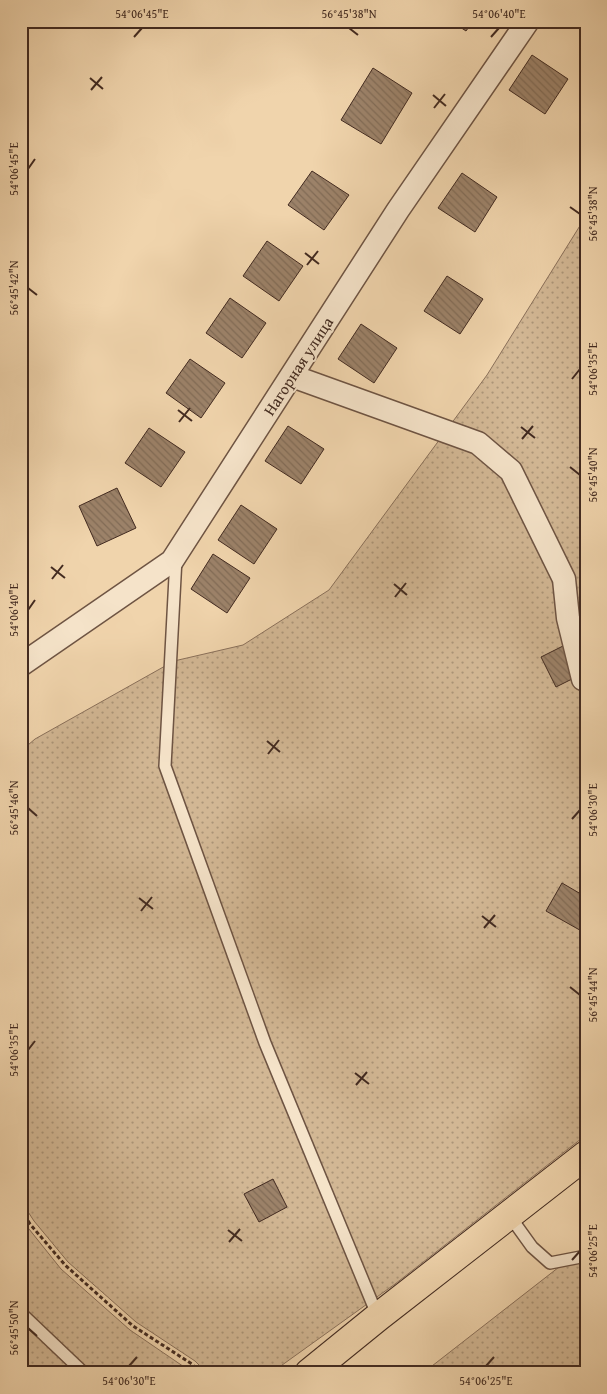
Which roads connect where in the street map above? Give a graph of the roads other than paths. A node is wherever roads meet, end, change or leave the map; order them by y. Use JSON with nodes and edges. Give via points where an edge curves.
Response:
{"nodes":[{"id":1,"x":528,"y":21,"type":"edge"},
{"id":2,"x":292,"y":376,"type":"junction"},
{"id":3,"x":176,"y":554,"type":"junction"},
{"id":4,"x":21,"y":665,"type":"edge"},
{"id":5,"x":583,"y":679,"type":"dead end"},
{"id":6,"x":586,"y":1155,"type":"edge"},
{"id":7,"x":509,"y":1214,"type":"junction"},
{"id":8,"x":586,"y":1256,"type":"edge"},
{"id":9,"x":21,"y":1313,"type":"edge"},
{"id":10,"x":378,"y":1317,"type":"junction"},
{"id":11,"x":84,"y":1373,"type":"edge"},
{"id":12,"x":309,"y":1373,"type":"edge"}],
"edges":[{"from":1,"to":2,"type":"street","name":"Нагорная улица","via":[[398,210]]},
{"from":2,"to":3,"type":"street","name":"Нагорная улица"},
{"from":2,"to":5,"type":"street","via":[[478,443],[511,471],[564,579],[568,618]]},
{"from":3,"to":4,"type":"street","name":"Нагорная улица","via":[[172,561]]},
{"from":3,"to":10,"type":"lane","via":[[166,766],[265,1043]]},
{"from":6,"to":7,"type":"main road"},
{"from":7,"to":8,"type":"lane","via":[[532,1247],[550,1263]]},
{"from":7,"to":10,"type":"main road"},
{"from":9,"to":11,"type":"lane"},
{"from":10,"to":12,"type":"main road"}]}
